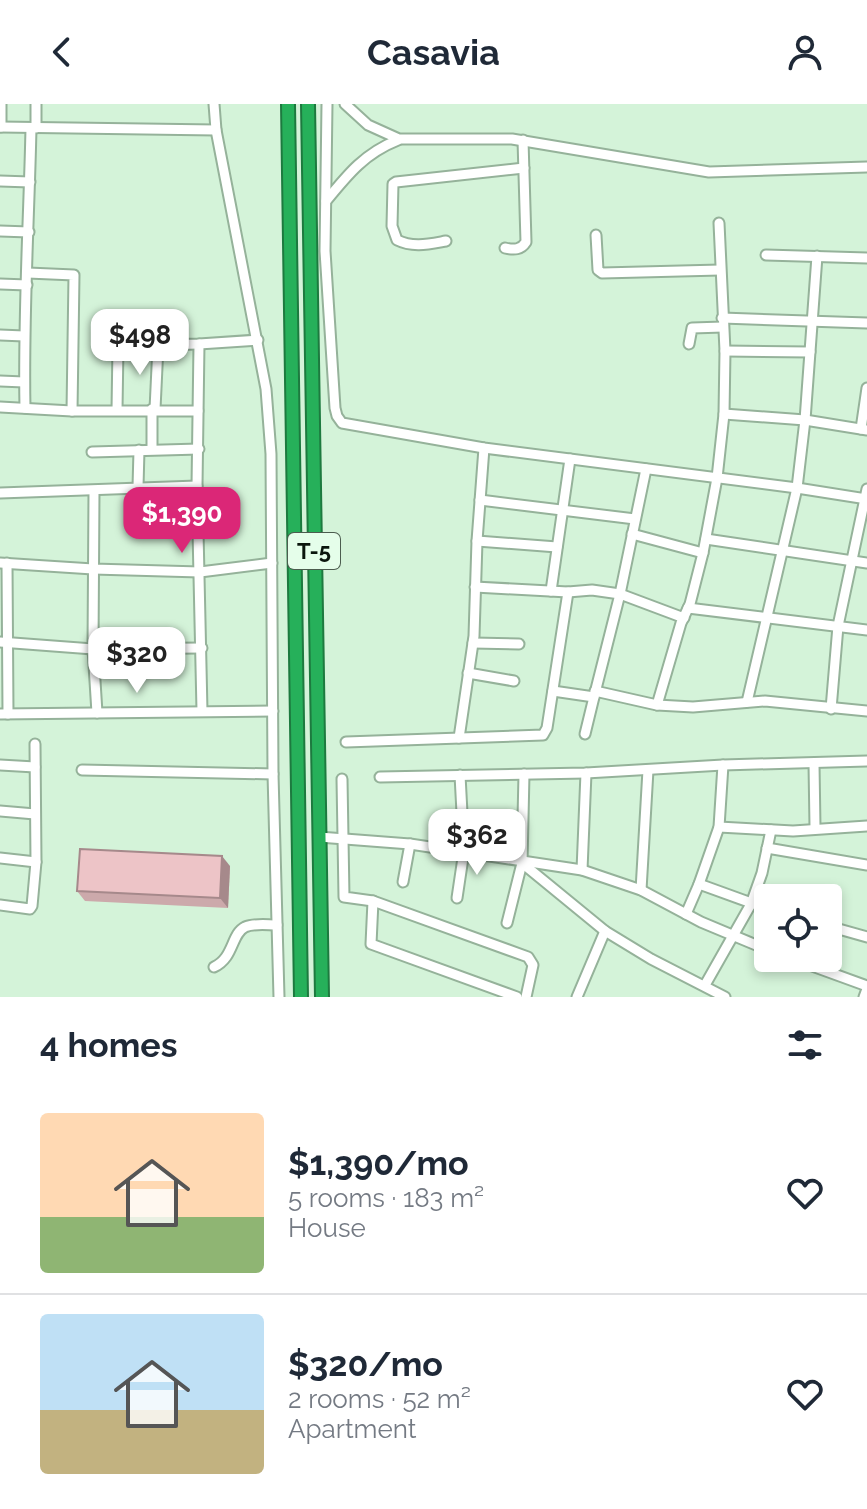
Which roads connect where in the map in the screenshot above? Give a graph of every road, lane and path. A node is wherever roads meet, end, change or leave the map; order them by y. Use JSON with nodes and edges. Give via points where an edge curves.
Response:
{"nodes":[{"id":1,"x":1,"y":104,"type":"edge"},
{"id":2,"x":36,"y":104,"type":"edge"},
{"id":3,"x":214,"y":104,"type":"edge"},
{"id":4,"x":288,"y":104,"type":"edge"},
{"id":5,"x":308,"y":104,"type":"edge"},
{"id":6,"x":327,"y":104,"type":"edge"},
{"id":7,"x":345,"y":104,"type":"edge"},
{"id":8,"x":0,"y":127,"type":"edge"},
{"id":9,"x":34,"y":128,"type":"junction"},
{"id":10,"x":216,"y":130,"type":"junction"},
{"id":11,"x":399,"y":139,"type":"junction"},
{"id":12,"x":523,"y":140,"type":"junction"},
{"id":13,"x":867,"y":167,"type":"edge"},
{"id":14,"x":524,"y":168,"type":"junction"},
{"id":15,"x":0,"y":181,"type":"edge"},
{"id":16,"x":30,"y":182,"type":"junction"},
{"id":17,"x":326,"y":201,"type":"junction"},
{"id":18,"x":719,"y":223,"type":"dead end"},
{"id":19,"x":0,"y":231,"type":"edge"},
{"id":20,"x":29,"y":232,"type":"junction"},
{"id":21,"x":596,"y":235,"type":"dead end"},
{"id":22,"x":446,"y":241,"type":"dead end"},
{"id":23,"x":505,"y":248,"type":"dead end"},
{"id":24,"x":766,"y":255,"type":"dead end"},
{"id":25,"x":817,"y":256,"type":"junction"},
{"id":26,"x":867,"y":258,"type":"edge"},
{"id":27,"x":720,"y":270,"type":"junction"},
{"id":28,"x":28,"y":273,"type":"junction"},
{"id":29,"x":311,"y":279,"type":"junction"},
{"id":30,"x":328,"y":281,"type":"junction"},
{"id":31,"x":0,"y":284,"type":"edge"},
{"id":32,"x":27,"y":285,"type":"junction"},
{"id":33,"x":813,"y":321,"type":"junction"},
{"id":34,"x":723,"y":322,"type":"junction"},
{"id":35,"x":867,"y":323,"type":"edge"},
{"id":36,"x":0,"y":335,"type":"edge"},
{"id":37,"x":24,"y":336,"type":"junction"},
{"id":38,"x":258,"y":340,"type":"junction"},
{"id":39,"x":199,"y":344,"type":"junction"},
{"id":40,"x":689,"y":344,"type":"dead end"},
{"id":41,"x":158,"y":346,"type":"junction"},
{"id":42,"x":725,"y":351,"type":"junction"},
{"id":43,"x":810,"y":352,"type":"junction"},
{"id":44,"x":0,"y":381,"type":"edge"},
{"id":45,"x":24,"y":382,"type":"junction"},
{"id":46,"x":867,"y":388,"type":"edge"},
{"id":47,"x":0,"y":407,"type":"edge"},
{"id":48,"x":25,"y":408,"type":"junction"},
{"id":49,"x":154,"y":409,"type":"junction"},
{"id":50,"x":117,"y":410,"type":"junction"},
{"id":51,"x":72,"y":411,"type":"junction"},
{"id":52,"x":198,"y":411,"type":"junction"},
{"id":53,"x":724,"y":414,"type":"junction"},
{"id":54,"x":805,"y":420,"type":"junction"},
{"id":55,"x":864,"y":429,"type":"edge"},
{"id":56,"x":152,"y":448,"type":"junction"},
{"id":57,"x":484,"y":448,"type":"junction"},
{"id":58,"x":199,"y":449,"type":"junction"},
{"id":59,"x":139,"y":450,"type":"junction"},
{"id":60,"x":92,"y":452,"type":"dead end"},
{"id":61,"x":570,"y":459,"type":"junction"},
{"id":62,"x":646,"y":469,"type":"junction"},
{"id":63,"x":717,"y":478,"type":"junction"},
{"id":64,"x":197,"y":486,"type":"junction"},
{"id":65,"x":797,"y":488,"type":"junction"},
{"id":66,"x":139,"y":489,"type":"junction"},
{"id":67,"x":94,"y":492,"type":"junction"},
{"id":68,"x":0,"y":493,"type":"edge"},
{"id":69,"x":867,"y":496,"type":"edge"},
{"id":70,"x":480,"y":500,"type":"junction"},
{"id":71,"x":563,"y":509,"type":"junction"},
{"id":72,"x":635,"y":519,"type":"junction"},
{"id":73,"x":198,"y":529,"type":"junction"},
{"id":74,"x":632,"y":534,"type":"junction"},
{"id":75,"x":706,"y":539,"type":"junction"},
{"id":76,"x":477,"y":541,"type":"junction"},
{"id":77,"x":557,"y":547,"type":"junction"},
{"id":78,"x":782,"y":550,"type":"junction"},
{"id":79,"x":703,"y":553,"type":"junction"},
{"id":80,"x":850,"y":561,"type":"junction"},
{"id":81,"x":3,"y":563,"type":"edge"},
{"id":82,"x":272,"y":563,"type":"junction"},
{"id":83,"x":867,"y":563,"type":"edge"},
{"id":84,"x":93,"y":569,"type":"junction"},
{"id":85,"x":200,"y":572,"type":"junction"},
{"id":86,"x":475,"y":587,"type":"junction"},
{"id":87,"x":551,"y":591,"type":"junction"},
{"id":88,"x":568,"y":592,"type":"junction"},
{"id":89,"x":620,"y":594,"type":"junction"},
{"id":90,"x":686,"y":613,"type":"junction"},
{"id":91,"x":765,"y":617,"type":"junction"},
{"id":92,"x":838,"y":626,"type":"junction"},
{"id":93,"x":867,"y":630,"type":"edge"},
{"id":94,"x":4,"y":642,"type":"edge"},
{"id":95,"x":473,"y":643,"type":"junction"},
{"id":96,"x":519,"y":644,"type":"dead end"},
{"id":97,"x":202,"y":648,"type":"junction"},
{"id":98,"x":93,"y":649,"type":"junction"},
{"id":99,"x":468,"y":673,"type":"junction"},
{"id":100,"x":514,"y":681,"type":"dead end"},
{"id":101,"x":553,"y":691,"type":"junction"},
{"id":102,"x":594,"y":694,"type":"junction"},
{"id":103,"x":747,"y":702,"type":"junction"},
{"id":104,"x":657,"y":705,"type":"junction"},
{"id":105,"x":831,"y":709,"type":"junction"},
{"id":106,"x":202,"y":711,"type":"junction"},
{"id":107,"x":273,"y":711,"type":"junction"},
{"id":108,"x":867,"y":711,"type":"edge"},
{"id":109,"x":97,"y":713,"type":"junction"},
{"id":110,"x":4,"y":714,"type":"edge"},
{"id":111,"x":585,"y":734,"type":"dead end"},
{"id":112,"x":459,"y":738,"type":"junction"},
{"id":113,"x":346,"y":742,"type":"dead end"},
{"id":114,"x":35,"y":744,"type":"dead end"},
{"id":115,"x":867,"y":761,"type":"edge"},
{"id":116,"x":814,"y":764,"type":"junction"},
{"id":117,"x":0,"y":765,"type":"edge"},
{"id":118,"x":723,"y":765,"type":"junction"},
{"id":119,"x":35,"y":767,"type":"junction"},
{"id":120,"x":82,"y":770,"type":"dead end"},
{"id":121,"x":648,"y":770,"type":"junction"},
{"id":122,"x":586,"y":773,"type":"junction"},
{"id":123,"x":273,"y":774,"type":"junction"},
{"id":124,"x":524,"y":774,"type":"junction"},
{"id":125,"x":460,"y":775,"type":"junction"},
{"id":126,"x":380,"y":777,"type":"dead end"},
{"id":127,"x":342,"y":779,"type":"dead end"},
{"id":128,"x":0,"y":811,"type":"edge"},
{"id":129,"x":35,"y":814,"type":"junction"},
{"id":130,"x":867,"y":826,"type":"edge"},
{"id":131,"x":719,"y":827,"type":"junction"},
{"id":132,"x":815,"y":827,"type":"junction"},
{"id":133,"x":771,"y":830,"type":"junction"},
{"id":134,"x":319,"y":837,"type":"junction"},
{"id":135,"x":341,"y":837,"type":"junction"},
{"id":136,"x":410,"y":844,"type":"junction"},
{"id":137,"x":767,"y":848,"type":"junction"},
{"id":138,"x":464,"y":851,"type":"junction"},
{"id":139,"x":0,"y":858,"type":"edge"},
{"id":140,"x":36,"y":862,"type":"junction"},
{"id":141,"x":522,"y":863,"type":"junction"},
{"id":142,"x":867,"y":865,"type":"edge"},
{"id":143,"x":582,"y":870,"type":"junction"},
{"id":144,"x":403,"y":882,"type":"dead end"},
{"id":145,"x":699,"y":884,"type":"junction"},
{"id":146,"x":641,"y":890,"type":"junction"},
{"id":147,"x":457,"y":898,"type":"dead end"},
{"id":148,"x":373,"y":901,"type":"junction"},
{"id":149,"x":751,"y":904,"type":"junction"},
{"id":150,"x":0,"y":905,"type":"edge"},
{"id":151,"x":754,"y":905,"type":"edge"},
{"id":152,"x":686,"y":914,"type":"junction"},
{"id":153,"x":507,"y":923,"type":"dead end"},
{"id":154,"x":277,"y":925,"type":"junction"},
{"id":155,"x":842,"y":930,"type":"edge"},
{"id":156,"x":605,"y":931,"type":"junction"},
{"id":157,"x":734,"y":936,"type":"junction"},
{"id":158,"x":867,"y":937,"type":"edge"},
{"id":159,"x":754,"y":944,"type":"edge"},
{"id":160,"x":214,"y":967,"type":"dead end"},
{"id":161,"x":826,"y":972,"type":"edge"},
{"id":162,"x":705,"y":985,"type":"junction"},
{"id":163,"x":867,"y":988,"type":"edge"},
{"id":164,"x":492,"y":992,"type":"edge"},
{"id":165,"x":279,"y":997,"type":"edge"},
{"id":166,"x":301,"y":997,"type":"edge"},
{"id":167,"x":322,"y":997,"type":"edge"},
{"id":168,"x":517,"y":997,"type":"edge"},
{"id":169,"x":526,"y":997,"type":"edge"},
{"id":170,"x":577,"y":997,"type":"edge"},
{"id":171,"x":725,"y":997,"type":"edge"},
{"id":172,"x":864,"y":997,"type":"edge"}],
"edges":[{"from":1,"to":8,"type":"street"},
{"from":2,"to":9,"type":"street"},
{"from":3,"to":10,"type":"street"},
{"from":4,"to":166,"type":"highway","number":"T-5"},
{"from":5,"to":29,"type":"highway","number":"T-5"},
{"from":6,"to":17,"type":"street"},
{"from":7,"to":11,"type":"street","via":[[368,125]]},
{"from":8,"to":9,"type":"street"},
{"from":9,"to":10,"type":"street"},
{"from":9,"to":16,"type":"street"},
{"from":10,"to":38,"type":"street"},
{"from":11,"to":12,"type":"street"},
{"from":11,"to":17,"type":"street","via":[[359,162]]},
{"from":12,"to":13,"type":"street","via":[[709,172]]},
{"from":12,"to":14,"type":"street"},
{"from":14,"to":22,"type":"street","via":[[393,184],[397,240],[424,245]]},
{"from":14,"to":23,"type":"street","via":[[526,242],[513,250]]},
{"from":15,"to":16,"type":"street"},
{"from":16,"to":20,"type":"street"},
{"from":17,"to":30,"type":"street"},
{"from":18,"to":27,"type":"street"},
{"from":19,"to":20,"type":"street"},
{"from":20,"to":28,"type":"street"},
{"from":21,"to":27,"type":"street","via":[[602,273]]},
{"from":24,"to":25,"type":"street"},
{"from":25,"to":26,"type":"street"},
{"from":25,"to":33,"type":"street"},
{"from":27,"to":34,"type":"street"},
{"from":28,"to":32,"type":"street"},
{"from":28,"to":51,"type":"street","via":[[74,275]]},
{"from":29,"to":30,"type":"street"},
{"from":29,"to":134,"type":"highway","number":"T-5"},
{"from":30,"to":57,"type":"street","via":[[335,408],[342,423]]},
{"from":31,"to":32,"type":"street"},
{"from":32,"to":37,"type":"street"},
{"from":33,"to":34,"type":"street"},
{"from":33,"to":35,"type":"street"},
{"from":33,"to":43,"type":"street"},
{"from":34,"to":40,"type":"street","via":[[692,328]]},
{"from":34,"to":42,"type":"street"},
{"from":36,"to":37,"type":"street"},
{"from":37,"to":45,"type":"street"},
{"from":38,"to":39,"type":"street"},
{"from":38,"to":82,"type":"street","via":[[271,454]]},
{"from":39,"to":41,"type":"street"},
{"from":39,"to":52,"type":"street"},
{"from":41,"to":49,"type":"street"},
{"from":41,"to":50,"type":"street","via":[[118,346]]},
{"from":42,"to":43,"type":"street"},
{"from":42,"to":53,"type":"street"},
{"from":43,"to":54,"type":"street"},
{"from":44,"to":45,"type":"street"},
{"from":45,"to":48,"type":"street"},
{"from":46,"to":55,"type":"street"},
{"from":47,"to":48,"type":"street"},
{"from":48,"to":51,"type":"street"},
{"from":49,"to":50,"type":"street"},
{"from":49,"to":52,"type":"street"},
{"from":49,"to":56,"type":"street"},
{"from":50,"to":51,"type":"street"},
{"from":52,"to":58,"type":"street"},
{"from":53,"to":54,"type":"street"},
{"from":53,"to":63,"type":"street"},
{"from":54,"to":55,"type":"street"},
{"from":54,"to":65,"type":"street"},
{"from":56,"to":58,"type":"street"},
{"from":56,"to":59,"type":"street"},
{"from":57,"to":61,"type":"street"},
{"from":57,"to":70,"type":"street"},
{"from":58,"to":64,"type":"street"},
{"from":59,"to":60,"type":"street"},
{"from":59,"to":66,"type":"street"},
{"from":61,"to":62,"type":"street"},
{"from":61,"to":71,"type":"street"},
{"from":62,"to":63,"type":"street"},
{"from":62,"to":72,"type":"street"},
{"from":63,"to":65,"type":"street"},
{"from":63,"to":75,"type":"street"},
{"from":64,"to":66,"type":"street"},
{"from":64,"to":73,"type":"street"},
{"from":65,"to":69,"type":"street"},
{"from":65,"to":78,"type":"street"},
{"from":66,"to":67,"type":"street"},
{"from":66,"to":73,"type":"street","via":[[140,528]]},
{"from":67,"to":68,"type":"street"},
{"from":67,"to":84,"type":"street"},
{"from":69,"to":80,"type":"street"},
{"from":70,"to":71,"type":"street"},
{"from":70,"to":76,"type":"street"},
{"from":71,"to":72,"type":"street"},
{"from":71,"to":77,"type":"street"},
{"from":72,"to":74,"type":"street"},
{"from":73,"to":85,"type":"street"},
{"from":74,"to":79,"type":"street"},
{"from":74,"to":89,"type":"street"},
{"from":75,"to":78,"type":"street"},
{"from":75,"to":79,"type":"street"},
{"from":76,"to":77,"type":"street"},
{"from":76,"to":86,"type":"street"},
{"from":77,"to":87,"type":"street"},
{"from":78,"to":80,"type":"street"},
{"from":78,"to":91,"type":"street"},
{"from":79,"to":90,"type":"street"},
{"from":80,"to":83,"type":"street"},
{"from":80,"to":92,"type":"street"},
{"from":81,"to":84,"type":"street"},
{"from":81,"to":94,"type":"street"},
{"from":82,"to":85,"type":"street"},
{"from":82,"to":107,"type":"street"},
{"from":84,"to":85,"type":"street"},
{"from":84,"to":98,"type":"street"},
{"from":85,"to":97,"type":"street"},
{"from":86,"to":87,"type":"street"},
{"from":86,"to":95,"type":"street"},
{"from":87,"to":88,"type":"street"},
{"from":88,"to":89,"type":"street"},
{"from":88,"to":101,"type":"street"},
{"from":89,"to":90,"type":"street"},
{"from":89,"to":102,"type":"street"},
{"from":90,"to":91,"type":"street"},
{"from":90,"to":104,"type":"street"},
{"from":91,"to":92,"type":"street"},
{"from":91,"to":103,"type":"street"},
{"from":92,"to":93,"type":"street"},
{"from":92,"to":105,"type":"street"},
{"from":94,"to":98,"type":"street"},
{"from":94,"to":110,"type":"street"},
{"from":95,"to":96,"type":"street"},
{"from":95,"to":99,"type":"street"},
{"from":97,"to":98,"type":"street"},
{"from":97,"to":106,"type":"street"},
{"from":98,"to":109,"type":"street"},
{"from":99,"to":100,"type":"street"},
{"from":99,"to":112,"type":"street"},
{"from":101,"to":102,"type":"street"},
{"from":101,"to":112,"type":"street","via":[[543,735]]},
{"from":102,"to":104,"type":"street"},
{"from":102,"to":111,"type":"street"},
{"from":103,"to":104,"type":"street"},
{"from":103,"to":105,"type":"street"},
{"from":105,"to":108,"type":"street"},
{"from":106,"to":107,"type":"street"},
{"from":106,"to":109,"type":"street"},
{"from":107,"to":123,"type":"street"},
{"from":109,"to":110,"type":"street"},
{"from":112,"to":113,"type":"street"},
{"from":114,"to":119,"type":"street"},
{"from":115,"to":116,"type":"street"},
{"from":116,"to":118,"type":"street"},
{"from":116,"to":132,"type":"street"},
{"from":117,"to":119,"type":"street"},
{"from":118,"to":121,"type":"street"},
{"from":118,"to":131,"type":"street"},
{"from":119,"to":129,"type":"street"},
{"from":120,"to":123,"type":"street"},
{"from":121,"to":122,"type":"street"},
{"from":121,"to":146,"type":"street"},
{"from":122,"to":124,"type":"street"},
{"from":122,"to":143,"type":"street"},
{"from":123,"to":154,"type":"street"},
{"from":124,"to":125,"type":"street"},
{"from":124,"to":141,"type":"street"},
{"from":125,"to":126,"type":"street"},
{"from":125,"to":138,"type":"street"},
{"from":127,"to":135,"type":"street"},
{"from":128,"to":129,"type":"street"},
{"from":129,"to":140,"type":"street"},
{"from":130,"to":132,"type":"street"},
{"from":131,"to":133,"type":"street"},
{"from":131,"to":145,"type":"street"},
{"from":132,"to":133,"type":"street"},
{"from":133,"to":137,"type":"street"},
{"from":134,"to":135,"type":"street"},
{"from":134,"to":167,"type":"highway","number":"T-5"},
{"from":135,"to":136,"type":"street"},
{"from":135,"to":148,"type":"street","via":[[344,897]]},
{"from":136,"to":138,"type":"street"},
{"from":136,"to":144,"type":"street"},
{"from":137,"to":142,"type":"street"},
{"from":137,"to":149,"type":"street"},
{"from":138,"to":141,"type":"street"},
{"from":138,"to":147,"type":"street"},
{"from":139,"to":140,"type":"street"},
{"from":140,"to":150,"type":"street","via":[[31,908]]},
{"from":141,"to":143,"type":"street"},
{"from":141,"to":153,"type":"street"},
{"from":141,"to":156,"type":"street"},
{"from":143,"to":146,"type":"street"},
{"from":145,"to":149,"type":"street"},
{"from":145,"to":152,"type":"street"},
{"from":146,"to":152,"type":"street"},
{"from":148,"to":164,"type":"street","via":[[371,944]]},
{"from":148,"to":169,"type":"street","via":[[528,957],[533,965]]},
{"from":149,"to":151,"type":"street"},
{"from":149,"to":157,"type":"street"},
{"from":152,"to":157,"type":"street"},
{"from":154,"to":160,"type":"street","via":[[247,926],[223,963]]},
{"from":154,"to":165,"type":"street"},
{"from":155,"to":158,"type":"street"},
{"from":156,"to":162,"type":"street"},
{"from":156,"to":170,"type":"street"},
{"from":157,"to":159,"type":"street"},
{"from":157,"to":162,"type":"street"},
{"from":161,"to":163,"type":"street"},
{"from":162,"to":171,"type":"street"},
{"from":163,"to":172,"type":"street"},
{"from":164,"to":168,"type":"street"}]}
